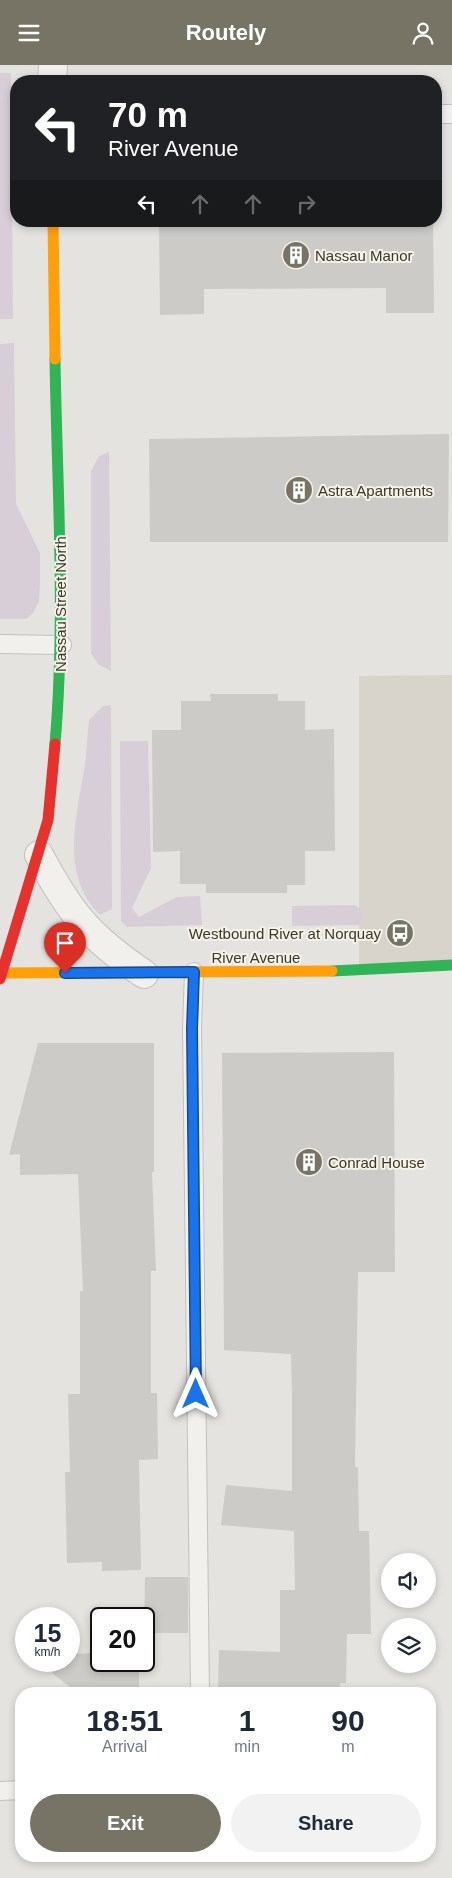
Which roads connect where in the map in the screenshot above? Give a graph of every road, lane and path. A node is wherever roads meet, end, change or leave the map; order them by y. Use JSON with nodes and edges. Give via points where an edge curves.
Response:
{"nodes":[{"id":1,"x":53,"y":227,"type":"edge"},
{"id":2,"x":0,"y":644,"type":"edge"},
{"id":3,"x":62,"y":645,"type":"junction"},
{"id":4,"x":39,"y":855,"type":"junction"},
{"id":5,"x":452,"y":965,"type":"edge"},
{"id":6,"x":194,"y":972,"type":"junction"},
{"id":7,"x":144,"y":974,"type":"junction"},
{"id":8,"x":1,"y":975,"type":"edge"},
{"id":9,"x":200,"y":1687,"type":"edge"},
{"id":10,"x":15,"y":1790,"type":"edge"},
{"id":11,"x":0,"y":1791,"type":"edge"}],
"edges":[{"from":1,"to":3,"type":"street","name":"Nassau Street North"},
{"from":2,"to":3,"type":"lane"},
{"from":3,"to":4,"type":"street","name":"Nassau Street North","via":[[52,787]]},
{"from":4,"to":7,"type":"street","via":[[59,892],[83,925],[111,951]]},
{"from":4,"to":8,"type":"street","name":"Nassau Street North"},
{"from":5,"to":6,"type":"street","name":"River Avenue","via":[[359,971]]},
{"from":6,"to":7,"type":"street","name":"River Avenue"},
{"from":6,"to":9,"type":"lane"},
{"from":7,"to":8,"type":"street","name":"River Avenue"},
{"from":10,"to":11,"type":"lane"}]}
